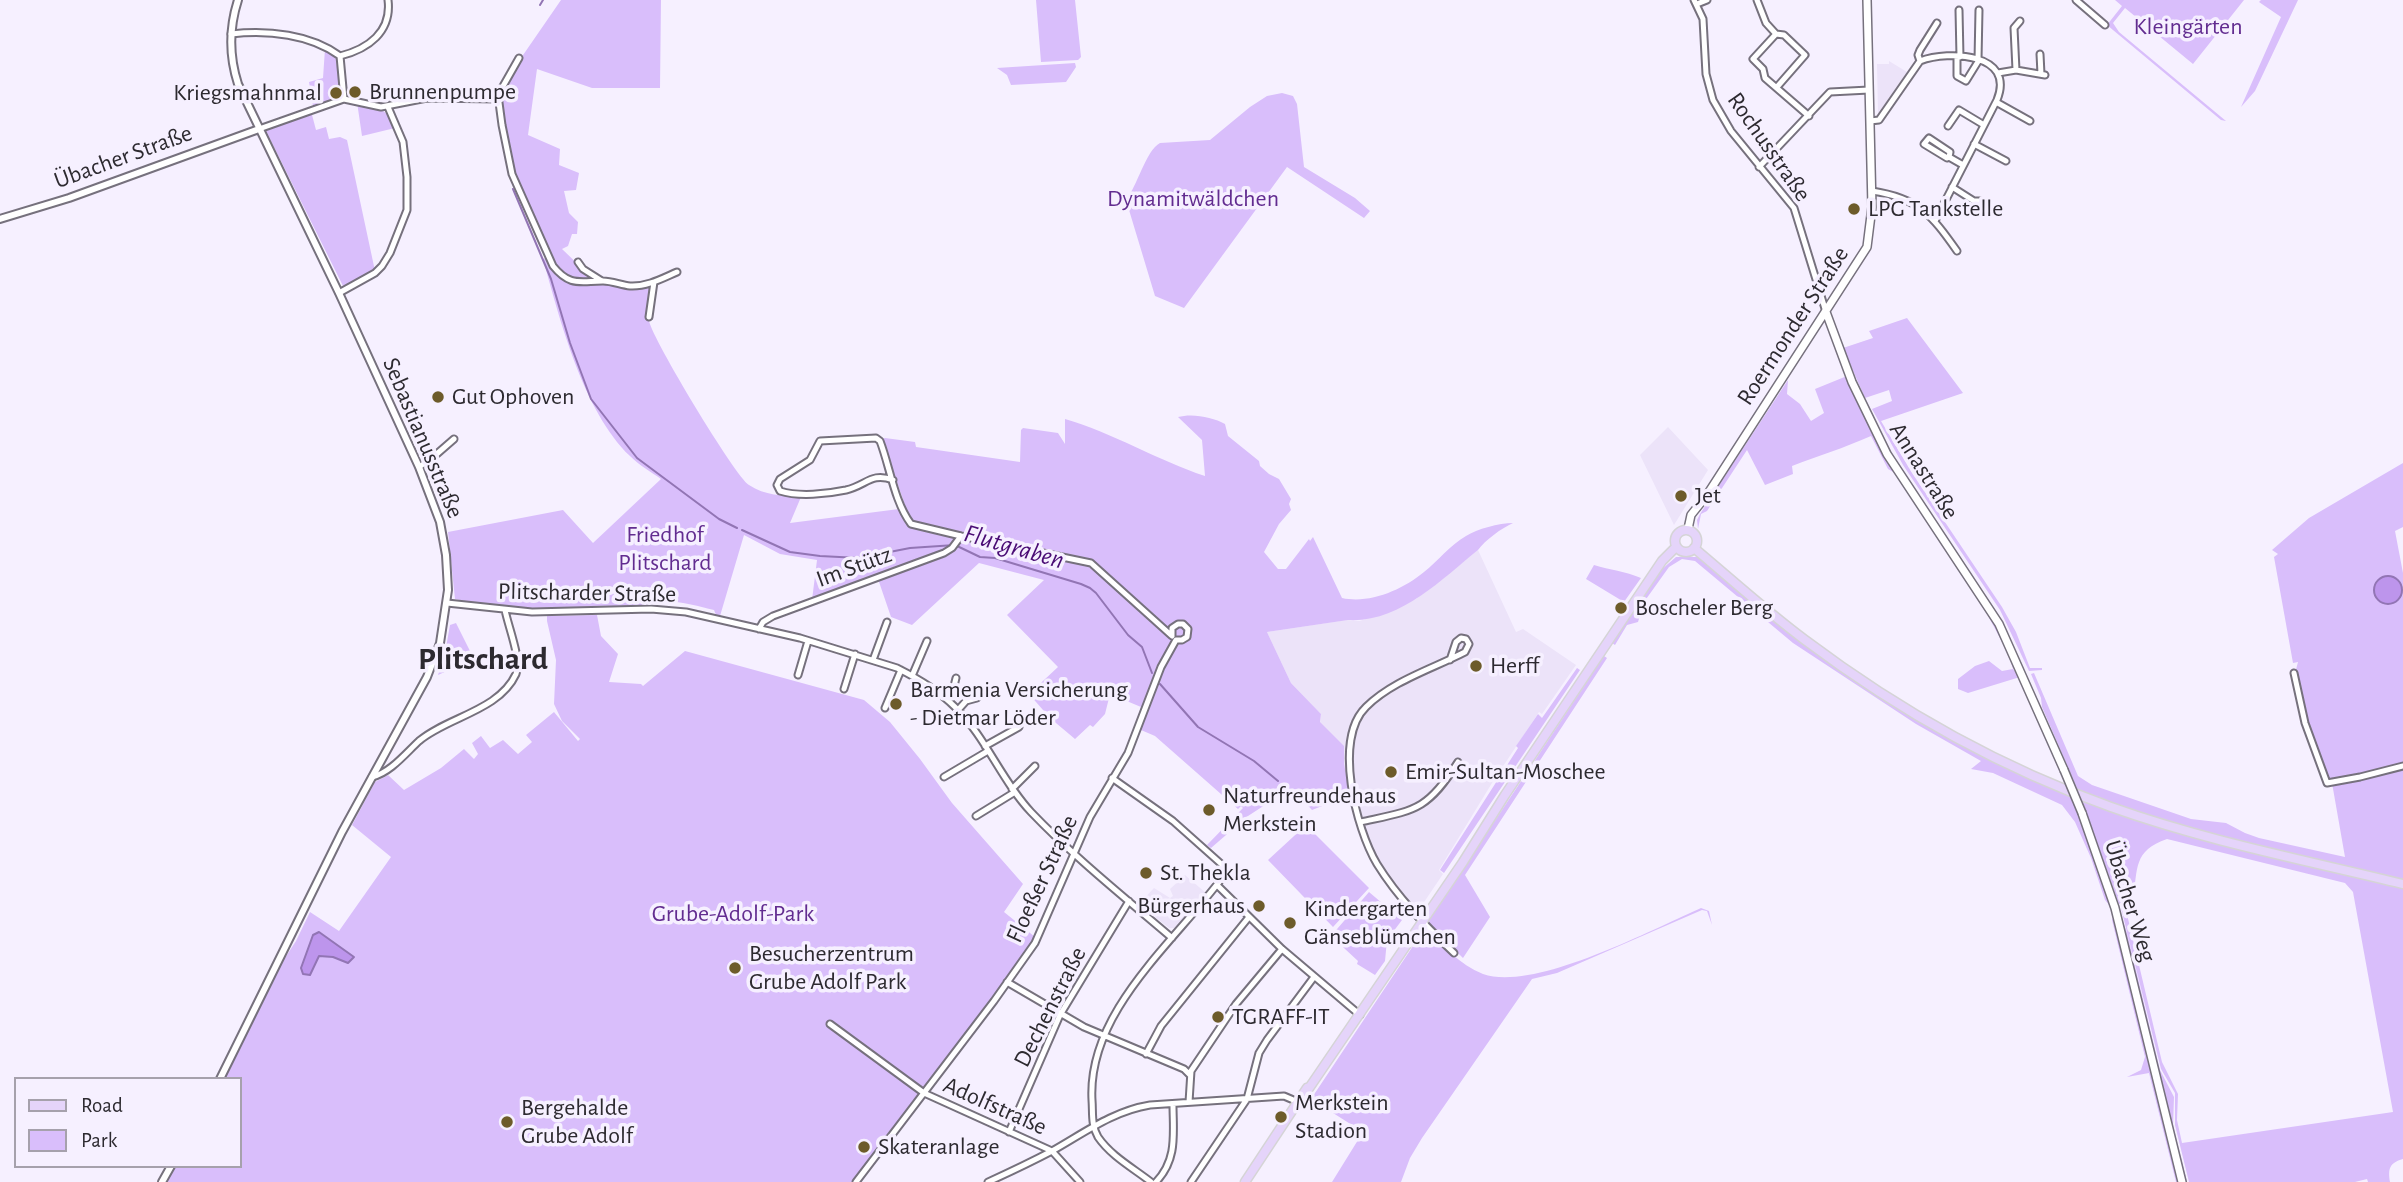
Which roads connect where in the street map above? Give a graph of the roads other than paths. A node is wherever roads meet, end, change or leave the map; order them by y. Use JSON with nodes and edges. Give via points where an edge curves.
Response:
{"nodes":[{"id":1,"x":238,"y":0,"type":"edge"},
{"id":2,"x":388,"y":0,"type":"edge"},
{"id":3,"x":1707,"y":0,"type":"edge"},
{"id":4,"x":1757,"y":0,"type":"edge"},
{"id":5,"x":1867,"y":0,"type":"edge"},
{"id":6,"x":2076,"y":0,"type":"edge"},
{"id":7,"x":1696,"y":2,"type":"edge"},
{"id":8,"x":1959,"y":10,"type":"dead end"},
{"id":9,"x":1979,"y":10,"type":"dead end"},
{"id":10,"x":2020,"y":21,"type":"dead end"},
{"id":11,"x":1937,"y":23,"type":"dead end"},
{"id":12,"x":2105,"y":25,"type":"dead end"},
{"id":13,"x":231,"y":34,"type":"junction"},
{"id":14,"x":1776,"y":34,"type":"junction"},
{"id":15,"x":2040,"y":54,"type":"dead end"},
{"id":16,"x":340,"y":56,"type":"junction"},
{"id":17,"x":1959,"y":57,"type":"junction"},
{"id":18,"x":519,"y":58,"type":"dead end"},
{"id":19,"x":1978,"y":60,"type":"junction"},
{"id":20,"x":1920,"y":61,"type":"junction"},
{"id":21,"x":2016,"y":70,"type":"junction"},
{"id":22,"x":1998,"y":73,"type":"junction"},
{"id":23,"x":1777,"y":88,"type":"junction"},
{"id":24,"x":1869,"y":90,"type":"junction"},
{"id":25,"x":344,"y":99,"type":"junction"},
{"id":26,"x":498,"y":99,"type":"junction"},
{"id":27,"x":1996,"y":102,"type":"junction"},
{"id":28,"x":388,"y":107,"type":"junction"},
{"id":29,"x":1809,"y":116,"type":"junction"},
{"id":30,"x":1870,"y":121,"type":"junction"},
{"id":31,"x":2031,"y":121,"type":"dead end"},
{"id":32,"x":1984,"y":125,"type":"junction"},
{"id":33,"x":1948,"y":126,"type":"dead end"},
{"id":34,"x":258,"y":129,"type":"junction"},
{"id":35,"x":1974,"y":144,"type":"junction"},
{"id":36,"x":1950,"y":157,"type":"junction"},
{"id":37,"x":2006,"y":161,"type":"dead end"},
{"id":38,"x":1963,"y":165,"type":"junction"},
{"id":39,"x":1759,"y":167,"type":"junction"},
{"id":40,"x":1952,"y":187,"type":"junction"},
{"id":41,"x":1872,"y":191,"type":"junction"},
{"id":42,"x":1981,"y":201,"type":"dead end"},
{"id":43,"x":0,"y":219,"type":"edge"},
{"id":44,"x":1935,"y":221,"type":"junction"},
{"id":45,"x":1957,"y":251,"type":"dead end"},
{"id":46,"x":579,"y":261,"type":"dead end"},
{"id":47,"x":677,"y":272,"type":"dead end"},
{"id":48,"x":602,"y":281,"type":"junction"},
{"id":49,"x":654,"y":282,"type":"junction"},
{"id":50,"x":339,"y":293,"type":"junction"},
{"id":51,"x":1826,"y":312,"type":"junction"},
{"id":52,"x":649,"y":317,"type":"dead end"},
{"id":53,"x":454,"y":439,"type":"dead end"},
{"id":54,"x":419,"y":467,"type":"junction"},
{"id":55,"x":893,"y":480,"type":"junction"},
{"id":56,"x":1688,"y":529,"type":"junction"},
{"id":57,"x":959,"y":539,"type":"junction"},
{"id":58,"x":1676,"y":547,"type":"junction"},
{"id":59,"x":1694,"y":548,"type":"junction"},
{"id":60,"x":447,"y":603,"type":"junction"},
{"id":61,"x":505,"y":610,"type":"junction"},
{"id":62,"x":887,"y":622,"type":"dead end"},
{"id":63,"x":759,"y":629,"type":"junction"},
{"id":64,"x":808,"y":641,"type":"junction"},
{"id":65,"x":927,"y":641,"type":"dead end"},
{"id":66,"x":2008,"y":641,"type":"joint"},
{"id":67,"x":855,"y":654,"type":"junction"},
{"id":68,"x":873,"y":660,"type":"junction"},
{"id":69,"x":1450,"y":660,"type":"dead end"},
{"id":70,"x":901,"y":670,"type":"junction"},
{"id":71,"x":2294,"y":673,"type":"dead end"},
{"id":72,"x":798,"y":675,"type":"dead end"},
{"id":73,"x":912,"y":676,"type":"junction"},
{"id":74,"x":956,"y":678,"type":"dead end"},
{"id":75,"x":844,"y":689,"type":"dead end"},
{"id":76,"x":945,"y":698,"type":"junction"},
{"id":77,"x":977,"y":698,"type":"dead end"},
{"id":78,"x":885,"y":708,"type":"dead end"},
{"id":79,"x":958,"y":710,"type":"junction"},
{"id":80,"x":1019,"y":727,"type":"dead end"},
{"id":81,"x":986,"y":748,"type":"junction"},
{"id":82,"x":1458,"y":762,"type":"dead end"},
{"id":83,"x":1035,"y":766,"type":"dead end"},
{"id":84,"x":2403,"y":766,"type":"edge"},
{"id":85,"x":372,"y":777,"type":"junction"},
{"id":86,"x":944,"y":777,"type":"dead end"},
{"id":87,"x":1112,"y":778,"type":"junction"},
{"id":88,"x":1013,"y":790,"type":"junction"},
{"id":89,"x":976,"y":816,"type":"dead end"},
{"id":90,"x":1361,"y":822,"type":"junction"},
{"id":91,"x":1073,"y":853,"type":"junction"},
{"id":92,"x":2403,"y":884,"type":"edge"},
{"id":93,"x":1217,"y":885,"type":"junction"},
{"id":94,"x":1129,"y":901,"type":"junction"},
{"id":95,"x":1249,"y":917,"type":"junction"},
{"id":96,"x":1420,"y":920,"type":"junction"},
{"id":97,"x":1171,"y":938,"type":"junction"},
{"id":98,"x":1282,"y":949,"type":"junction"},
{"id":99,"x":1454,"y":953,"type":"dead end"},
{"id":100,"x":1314,"y":977,"type":"junction"},
{"id":101,"x":1007,"y":982,"type":"junction"},
{"id":102,"x":1060,"y":1014,"type":"junction"},
{"id":103,"x":1358,"y":1014,"type":"junction"},
{"id":104,"x":830,"y":1024,"type":"dead end"},
{"id":105,"x":1104,"y":1037,"type":"junction"},
{"id":106,"x":1146,"y":1054,"type":"junction"},
{"id":107,"x":1190,"y":1075,"type":"junction"},
{"id":108,"x":221,"y":1077,"type":"edge"},
{"id":109,"x":924,"y":1093,"type":"junction"},
{"id":110,"x":1247,"y":1099,"type":"junction"},
{"id":111,"x":1189,"y":1102,"type":"junction"},
{"id":112,"x":1299,"y":1102,"type":"junction"},
{"id":113,"x":1173,"y":1104,"type":"junction"},
{"id":114,"x":1093,"y":1126,"type":"junction"},
{"id":115,"x":1009,"y":1132,"type":"junction"},
{"id":116,"x":1052,"y":1151,"type":"junction"},
{"id":117,"x":1005,"y":1179,"type":"edge"},
{"id":118,"x":1160,"y":1181,"type":"edge"},
{"id":119,"x":856,"y":1182,"type":"edge"},
{"id":120,"x":989,"y":1182,"type":"edge"},
{"id":121,"x":1080,"y":1182,"type":"edge"},
{"id":122,"x":1151,"y":1182,"type":"edge"},
{"id":123,"x":1191,"y":1182,"type":"edge"},
{"id":124,"x":1245,"y":1182,"type":"edge"},
{"id":125,"x":2182,"y":1182,"type":"edge"}],
"edges":[{"from":1,"to":13,"type":"street","name":"Sebastianusstraße"},
{"from":2,"to":16,"type":"street","via":[[388,17],[378,36],[363,49]]},
{"from":3,"to":7,"type":"street"},
{"from":4,"to":14,"type":"street"},
{"from":5,"to":24,"type":"main road","name":"Roermonder Straße"},
{"from":6,"to":12,"type":"street"},
{"from":7,"to":39,"type":"street","name":"Rochusstraße","via":[[1703,19],[1706,74],[1713,100]]},
{"from":8,"to":17,"type":"street"},
{"from":9,"to":19,"type":"street"},
{"from":10,"to":21,"type":"street","via":[[2014,28]]},
{"from":11,"to":20,"type":"street","via":[[1918,55]]},
{"from":13,"to":16,"type":"street","via":[[307,39]]},
{"from":13,"to":34,"type":"street","name":"Sebastianusstraße","via":[[234,72]]},
{"from":14,"to":23,"type":"street","via":[[1753,59]]},
{"from":14,"to":23,"type":"street","via":[[1805,55]]},
{"from":15,"to":21,"type":"street","via":[[2043,74]]},
{"from":16,"to":25,"type":"street"},
{"from":17,"to":19,"type":"street"},
{"from":17,"to":19,"type":"street","via":[[1957,76],[1966,81]]},
{"from":17,"to":20,"type":"street"},
{"from":18,"to":26,"type":"street"},
{"from":19,"to":22,"type":"street"},
{"from":20,"to":30,"type":"street","via":[[1879,120]]},
{"from":21,"to":22,"type":"street"},
{"from":22,"to":27,"type":"street","via":[[2001,89]]},
{"from":23,"to":29,"type":"street"},
{"from":24,"to":29,"type":"street","via":[[1830,92]]},
{"from":24,"to":30,"type":"main road","name":"Roermonder Straße"},
{"from":25,"to":28,"type":"street"},
{"from":25,"to":34,"type":"street"},
{"from":26,"to":28,"type":"street","via":[[427,98]]},
{"from":26,"to":48,"type":"street","via":[[512,173],[553,267],[572,281]]},
{"from":27,"to":31,"type":"street"},
{"from":27,"to":32,"type":"street"},
{"from":28,"to":50,"type":"street","via":[[403,142],[407,210],[382,266]]},
{"from":29,"to":39,"type":"street"},
{"from":30,"to":41,"type":"main road","name":"Roermonder Straße"},
{"from":32,"to":33,"type":"street","via":[[1959,110]]},
{"from":32,"to":35,"type":"street"},
{"from":34,"to":43,"type":"street","name":"Übacher Straße"},
{"from":34,"to":50,"type":"street","name":"Sebastianusstraße"},
{"from":35,"to":37,"type":"street"},
{"from":35,"to":38,"type":"street"},
{"from":36,"to":36,"type":"street","via":[[1950,152],[1926,140],[1924,144]]},
{"from":36,"to":38,"type":"street"},
{"from":38,"to":40,"type":"street"},
{"from":39,"to":51,"type":"street","name":"Rochusstraße","via":[[1794,209]]},
{"from":40,"to":42,"type":"street"},
{"from":40,"to":44,"type":"street"},
{"from":41,"to":44,"type":"street","via":[[1906,199]]},
{"from":41,"to":51,"type":"main road","name":"Roermonder Straße","via":[[1867,247]]},
{"from":44,"to":45,"type":"street"},
{"from":46,"to":48,"type":"street"},
{"from":47,"to":49,"type":"street"},
{"from":48,"to":49,"type":"street","via":[[634,286]]},
{"from":49,"to":52,"type":"street"},
{"from":50,"to":54,"type":"street","name":"Sebastianusstraße"},
{"from":51,"to":56,"type":"main road","name":"Roermonder Straße","via":[[1691,514]]},
{"from":51,"to":66,"type":"main road","name":"Annastraße","via":[[1852,382],[1887,454]]},
{"from":53,"to":54,"type":"street"},
{"from":54,"to":60,"type":"street","name":"Sebastianusstraße","via":[[443,535]]},
{"from":55,"to":55,"type":"street","via":[[876,438],[820,441],[810,460],[777,485],[780,491],[800,494],[846,490],[875,477]]},
{"from":55,"to":57,"type":"street","via":[[913,525]]},
{"from":56,"to":58,"type":"main road","via":[[1675,535]]},
{"from":56,"to":59,"type":"main road","via":[[1697,539]]},
{"from":57,"to":63,"type":"street","name":"Im Stütz","via":[[952,548],[773,616]]},
{"from":57,"to":87,"type":"street","name":"Floeßer Straße","via":[[1091,563],[1174,638],[1128,753]]},
{"from":58,"to":59,"type":"main road","via":[[1685,552]]},
{"from":58,"to":96,"type":"main road","via":[[1662,561]]},
{"from":59,"to":92,"type":"main road","via":[[1852,674],[1930,723],[2023,771],[2218,840]]},
{"from":60,"to":61,"type":"street","name":"Plitscharder Straße"},
{"from":60,"to":85,"type":"street","name":"Sebastianusstraße","via":[[440,643],[427,677]]},
{"from":61,"to":63,"type":"street","name":"Plitscharder Straße","via":[[687,612]]},
{"from":61,"to":85,"type":"street","via":[[518,662],[513,679],[479,709],[436,728]]},
{"from":62,"to":68,"type":"street"},
{"from":63,"to":64,"type":"street","name":"Plitscharder Straße"},
{"from":64,"to":67,"type":"street","name":"Plitscharder Straße"},
{"from":64,"to":72,"type":"street"},
{"from":65,"to":73,"type":"street"},
{"from":66,"to":125,"type":"main road","name":"Übacher Weg","bridge":true,"via":[[2082,813],[2115,908]]},
{"from":67,"to":68,"type":"street","name":"Plitscharder Straße"},
{"from":67,"to":75,"type":"street"},
{"from":68,"to":70,"type":"street","name":"Plitscharder Straße"},
{"from":69,"to":90,"type":"street","via":[[1382,694],[1356,722],[1349,743],[1349,766]]},
{"from":70,"to":73,"type":"street","name":"Plitscharder Straße"},
{"from":70,"to":78,"type":"street"},
{"from":71,"to":84,"type":"street","via":[[2305,723],[2327,783]]},
{"from":73,"to":76,"type":"street","name":"Plitscharder Straße"},
{"from":74,"to":76,"type":"street"},
{"from":76,"to":79,"type":"street","name":"Plitscharder Straße"},
{"from":77,"to":79,"type":"street"},
{"from":79,"to":81,"type":"street","name":"Plitscharder Straße"},
{"from":80,"to":81,"type":"street"},
{"from":81,"to":86,"type":"street"},
{"from":81,"to":88,"type":"street","name":"Plitscharder Straße"},
{"from":82,"to":90,"type":"street","via":[[1433,798],[1419,807]]},
{"from":83,"to":88,"type":"street"},
{"from":85,"to":108,"type":"street","name":"Sebastianusstraße"},
{"from":87,"to":91,"type":"street","name":"Floeßer Straße"},
{"from":87,"to":93,"type":"street","via":[[1173,821],[1228,870]]},
{"from":88,"to":89,"type":"street"},
{"from":88,"to":91,"type":"street","name":"Plitscharder Straße"},
{"from":90,"to":96,"type":"street","via":[[1378,866]]},
{"from":91,"to":94,"type":"street","name":"Plitscharder Straße"},
{"from":91,"to":101,"type":"street","name":"Floeßer Straße","via":[[1035,943]]},
{"from":93,"to":95,"type":"street"},
{"from":93,"to":97,"type":"street"},
{"from":94,"to":97,"type":"street","name":"Plitscharder Straße"},
{"from":94,"to":102,"type":"street","name":"Dechenstraße"},
{"from":95,"to":98,"type":"street"},
{"from":95,"to":106,"type":"street","via":[[1161,1026]]},
{"from":96,"to":99,"type":"street"},
{"from":96,"to":103,"type":"main road"},
{"from":97,"to":105,"type":"street"},
{"from":98,"to":100,"type":"street"},
{"from":98,"to":107,"type":"street","via":[[1236,1004]]},
{"from":100,"to":103,"type":"street"},
{"from":100,"to":110,"type":"street","via":[[1259,1053]]},
{"from":101,"to":102,"type":"street"},
{"from":101,"to":109,"type":"street","name":"Floeßer Straße"},
{"from":102,"to":105,"type":"street"},
{"from":102,"to":115,"type":"street","name":"Dechenstraße"},
{"from":103,"to":112,"type":"main road"},
{"from":104,"to":109,"type":"street","name":"Adolfstraße"},
{"from":105,"to":106,"type":"street"},
{"from":105,"to":114,"type":"street","via":[[1091,1089]]},
{"from":106,"to":107,"type":"street"},
{"from":107,"to":111,"type":"street"},
{"from":109,"to":115,"type":"street","name":"Adolfstraße"},
{"from":109,"to":119,"type":"street","name":"Floeßer Straße"},
{"from":110,"to":111,"type":"street"},
{"from":110,"to":112,"type":"street","via":[[1284,1096]]},
{"from":110,"to":123,"type":"street"},
{"from":111,"to":113,"type":"street"},
{"from":112,"to":124,"type":"main road"},
{"from":113,"to":114,"type":"street","via":[[1129,1109]]},
{"from":113,"to":118,"type":"street","via":[[1172,1156]]},
{"from":114,"to":116,"type":"street"},
{"from":114,"to":122,"type":"street","via":[[1115,1155]]},
{"from":115,"to":116,"type":"street","name":"Adolfstraße"},
{"from":116,"to":117,"type":"street"},
{"from":116,"to":121,"type":"street","name":"Adolfstraße"},
{"from":117,"to":120,"type":"street"}]}
